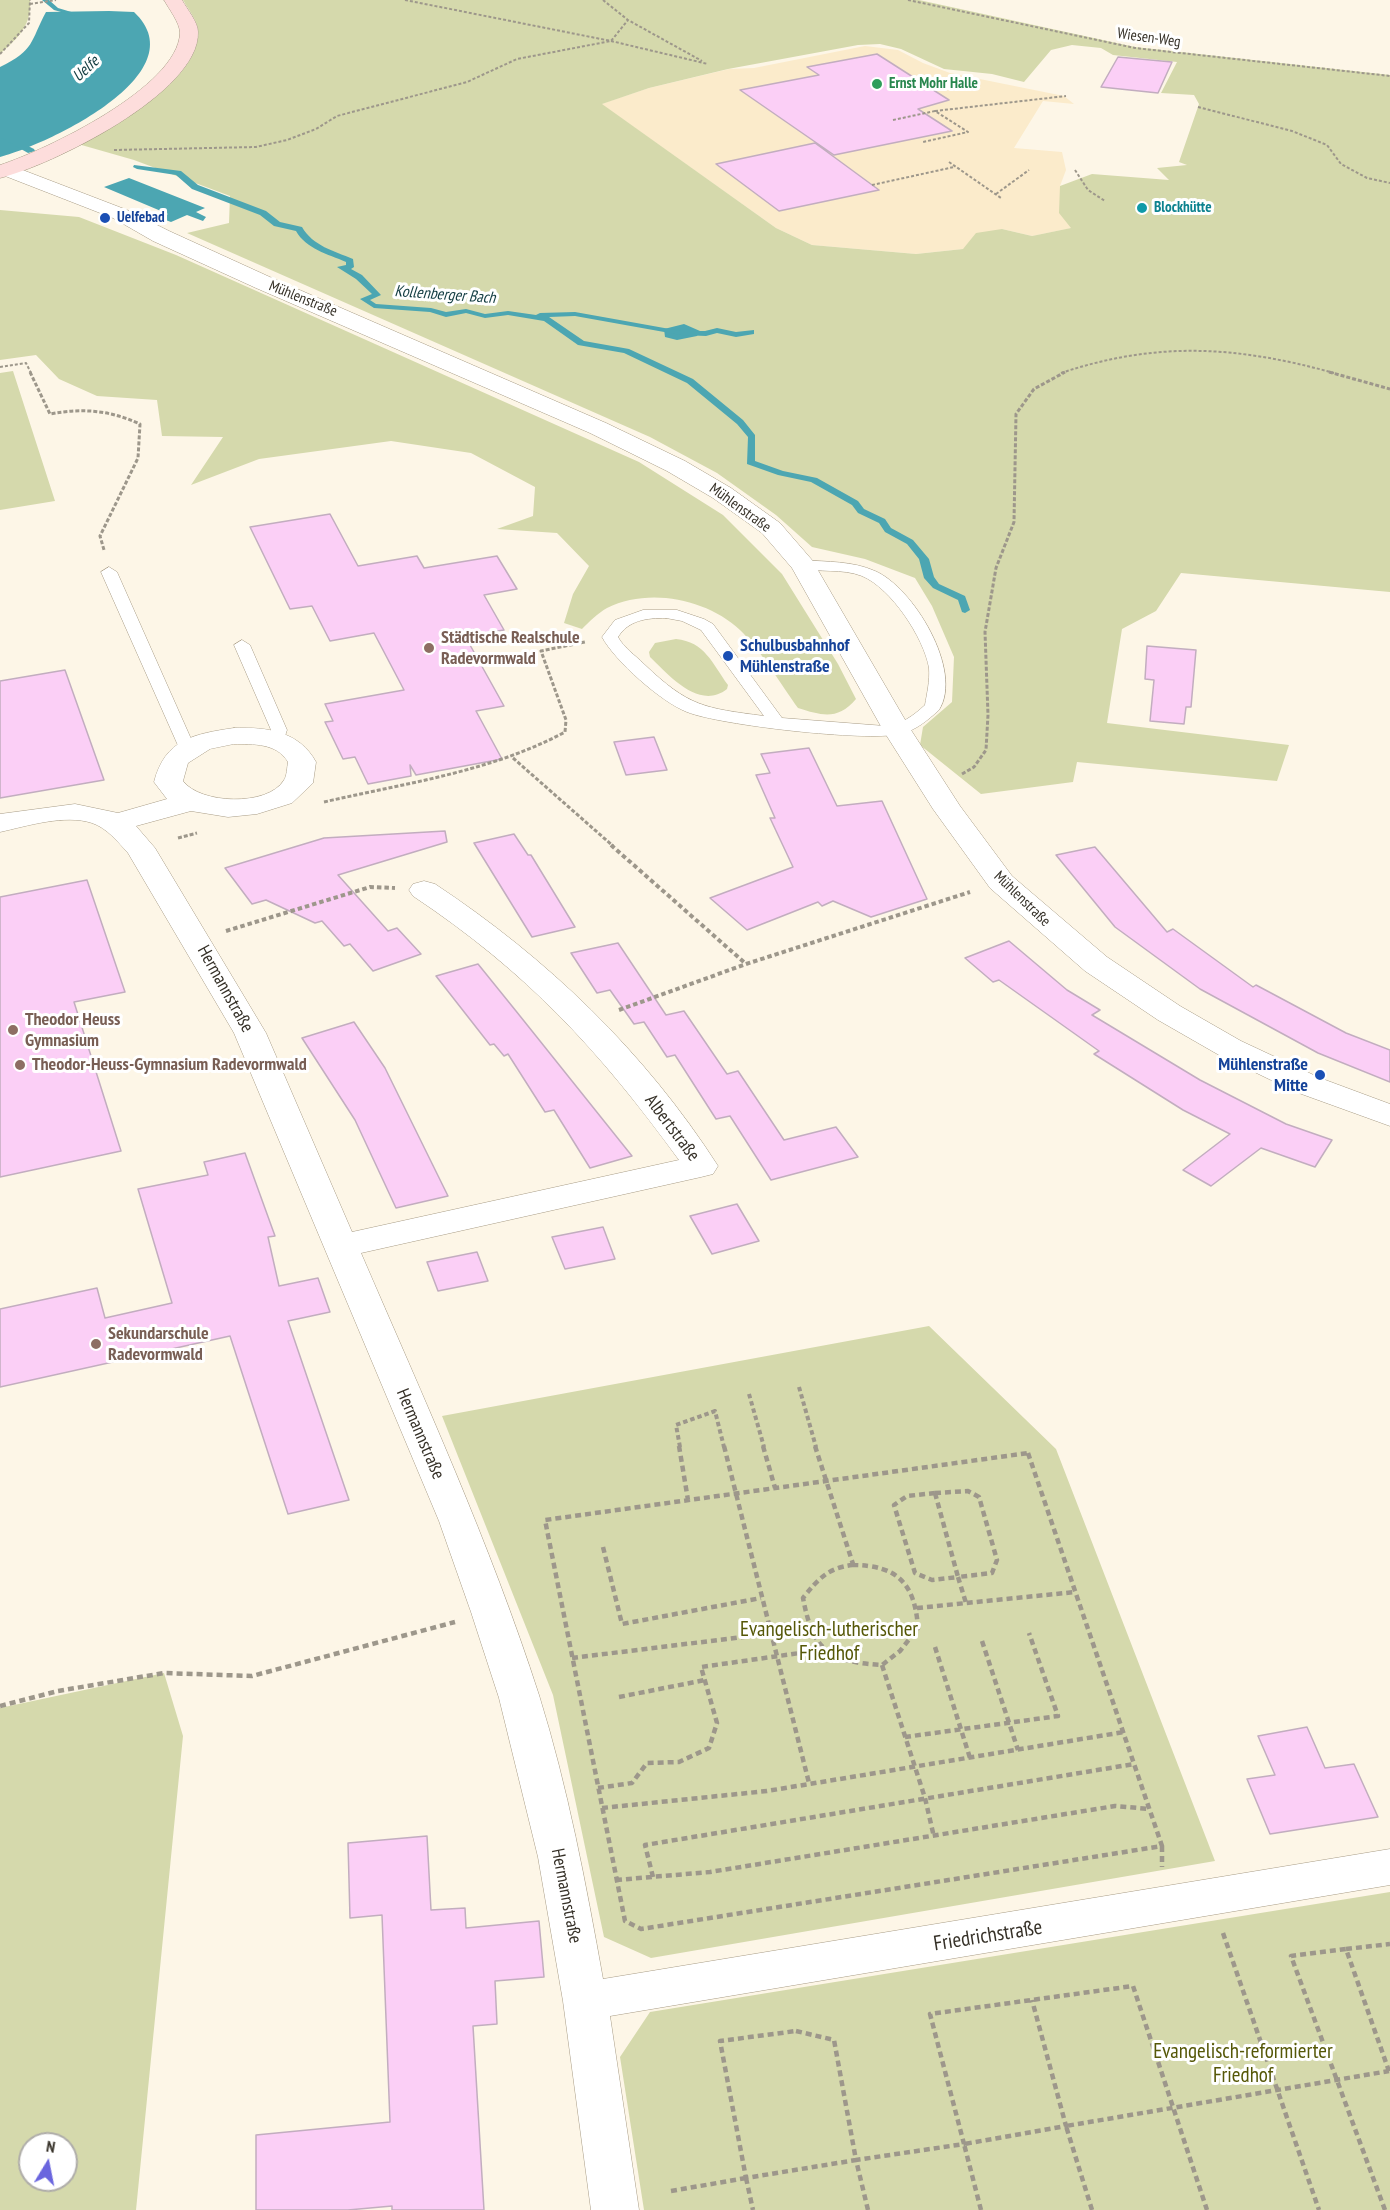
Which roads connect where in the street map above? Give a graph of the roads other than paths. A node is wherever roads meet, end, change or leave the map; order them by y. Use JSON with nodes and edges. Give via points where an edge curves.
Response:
{"nodes":[{"id":1,"x":173,"y":0,"type":"edge"},
{"id":2,"x":3,"y":171,"type":"edge"},
{"id":3,"x":803,"y":566,"type":"junction"},
{"id":4,"x":109,"y":572,"type":"road end"},
{"id":5,"x":242,"y":645,"type":"dead end"},
{"id":6,"x":776,"y":721,"type":"junction"},
{"id":7,"x":897,"y":730,"type":"junction"},
{"id":8,"x":276,"y":741,"type":"junction"},
{"id":9,"x":188,"y":750,"type":"junction"},
{"id":10,"x":190,"y":802,"type":"junction"},
{"id":11,"x":0,"y":823,"type":"edge"},
{"id":12,"x":127,"y":835,"type":"junction"},
{"id":13,"x":424,"y":890,"type":"road end"},
{"id":14,"x":1390,"y":1116,"type":"edge"},
{"id":15,"x":340,"y":1246,"type":"junction"},
{"id":16,"x":1390,"y":1867,"type":"edge"},
{"id":17,"x":585,"y":2001,"type":"junction"},
{"id":18,"x":615,"y":2210,"type":"edge"}],
"edges":[{"from":1,"to":2,"type":"main road","via":[[189,29],[188,46],[169,74],[142,98],[100,124],[52,152]]},
{"from":2,"to":3,"type":"street","name":"Mühlenstraße","via":[[120,214],[160,236],[666,461],[722,493],[771,528]]},
{"from":3,"to":7,"type":"street","name":"Mühlenstraße"},
{"from":3,"to":7,"type":"lane","via":[[845,568],[876,576],[918,627],[936,665],[933,707]]},
{"from":4,"to":9,"type":"lane"},
{"from":5,"to":8,"type":"lane","via":[[279,730]]},
{"from":6,"to":6,"type":"lane","via":[[695,710],[673,699],[610,637],[620,622],[638,616],[663,613],[693,618],[707,627]]},
{"from":6,"to":7,"type":"lane"},
{"from":7,"to":14,"type":"street","name":"Mühlenstraße","via":[[1001,882],[1096,964],[1230,1048]]},
{"from":8,"to":9,"type":"street","via":[[234,736],[210,740]]},
{"from":8,"to":10,"type":"street","via":[[295,751],[302,762],[302,777],[290,791],[268,802],[240,808],[211,808]]},
{"from":9,"to":10,"type":"street","via":[[173,762],[168,778],[176,794]]},
{"from":10,"to":12,"type":"street"},
{"from":11,"to":12,"type":"street","via":[[53,813],[76,813],[97,816]]},
{"from":12,"to":15,"type":"street","name":"Hermannstraße","via":[[197,940],[250,1033]]},
{"from":13,"to":15,"type":"street","name":"Albertstraße","via":[[472,922],[541,978],[655,1103],[701,1166]]},
{"from":15,"to":17,"type":"street","name":"Hermannstraße","via":[[458,1521],[519,1698],[559,1857]]},
{"from":16,"to":17,"type":"street","name":"Friedrichstraße"},
{"from":17,"to":18,"type":"street","name":"Hermannstraße"}]}
